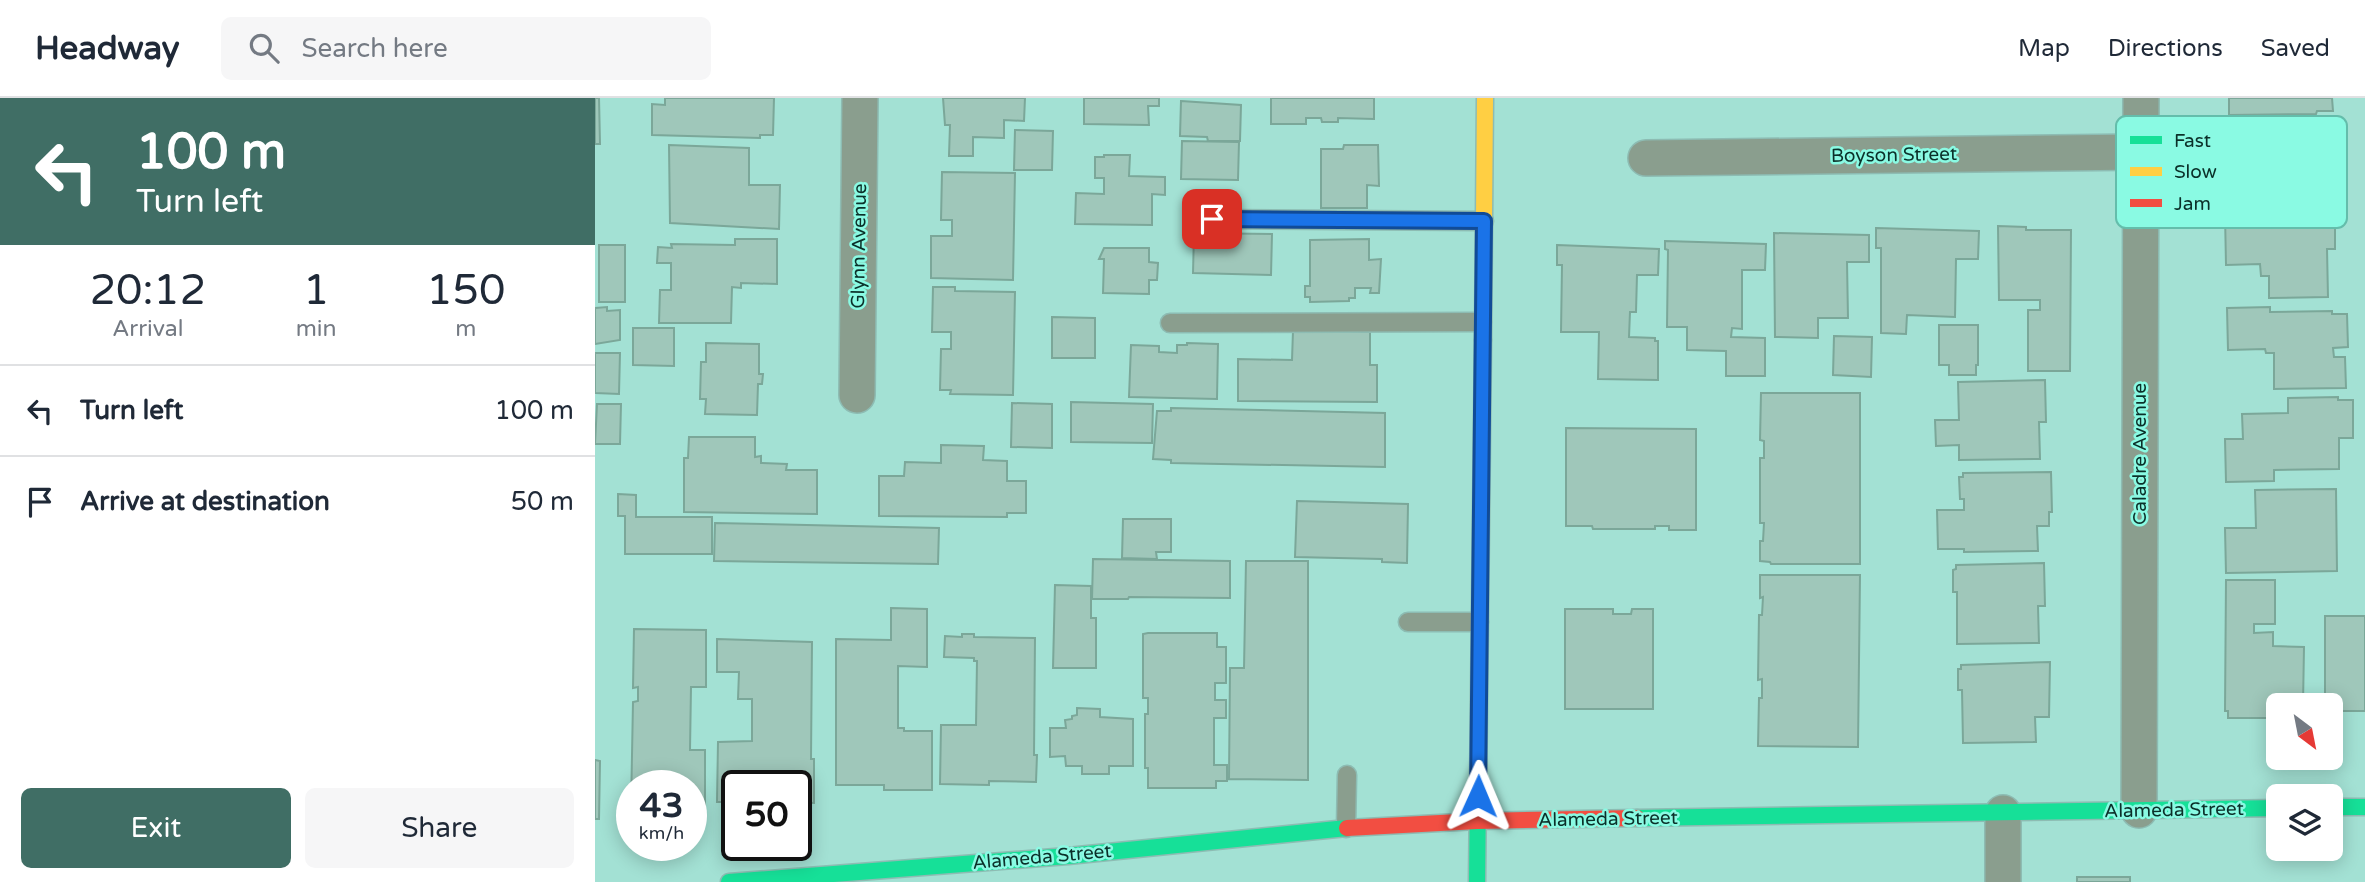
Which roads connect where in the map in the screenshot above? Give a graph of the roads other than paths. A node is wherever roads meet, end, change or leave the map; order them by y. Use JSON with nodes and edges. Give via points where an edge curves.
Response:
{"nodes":[{"id":1,"x":860,"y":98,"type":"edge"},
{"id":2,"x":1485,"y":98,"type":"edge"},
{"id":3,"x":2141,"y":98,"type":"edge"},
{"id":4,"x":2141,"y":116,"type":"edge"},
{"id":5,"x":2116,"y":152,"type":"edge"},
{"id":6,"x":1647,"y":158,"type":"dead end"},
{"id":7,"x":1212,"y":219,"type":"dead end"},
{"id":8,"x":1484,"y":221,"type":"junction"},
{"id":9,"x":2141,"y":228,"type":"edge"},
{"id":10,"x":1482,"y":322,"type":"junction"},
{"id":11,"x":1170,"y":323,"type":"dead end"},
{"id":12,"x":857,"y":395,"type":"dead end"},
{"id":13,"x":1408,"y":622,"type":"dead end"},
{"id":14,"x":1479,"y":622,"type":"junction"},
{"id":15,"x":1347,"y":775,"type":"dead end"},
{"id":16,"x":2343,"y":807,"type":"edge"},
{"id":17,"x":2365,"y":807,"type":"edge"},
{"id":18,"x":2266,"y":808,"type":"edge"},
{"id":19,"x":2139,"y":810,"type":"junction"},
{"id":20,"x":2003,"y":813,"type":"junction"},
{"id":21,"x":1477,"y":821,"type":"junction"},
{"id":22,"x":1346,"y":828,"type":"junction"},
{"id":23,"x":729,"y":882,"type":"edge"},
{"id":24,"x":1477,"y":882,"type":"edge"},
{"id":25,"x":2003,"y":882,"type":"edge"}],
"edges":[{"from":1,"to":12,"type":"street","name":"Glynn Avenue"},
{"from":2,"to":8,"type":"street"},
{"from":3,"to":4,"type":"street","name":"Caladre Avenue"},
{"from":5,"to":6,"type":"street","name":"Boyson Street"},
{"from":7,"to":8,"type":"lane"},
{"from":8,"to":10,"type":"street"},
{"from":9,"to":19,"type":"street","name":"Caladre Avenue"},
{"from":10,"to":11,"type":"lane"},
{"from":10,"to":14,"type":"street"},
{"from":13,"to":14,"type":"lane"},
{"from":14,"to":21,"type":"street"},
{"from":15,"to":22,"type":"lane"},
{"from":16,"to":17,"type":"street"},
{"from":18,"to":19,"type":"street","name":"Alameda Street"},
{"from":19,"to":20,"type":"street","name":"Alameda Street"},
{"from":20,"to":21,"type":"street","name":"Alameda Street"},
{"from":20,"to":25,"type":"street"},
{"from":21,"to":22,"type":"street","name":"Alameda Street"},
{"from":21,"to":24,"type":"street"},
{"from":22,"to":23,"type":"street","name":"Alameda Street","via":[[1068,856]]}]}
